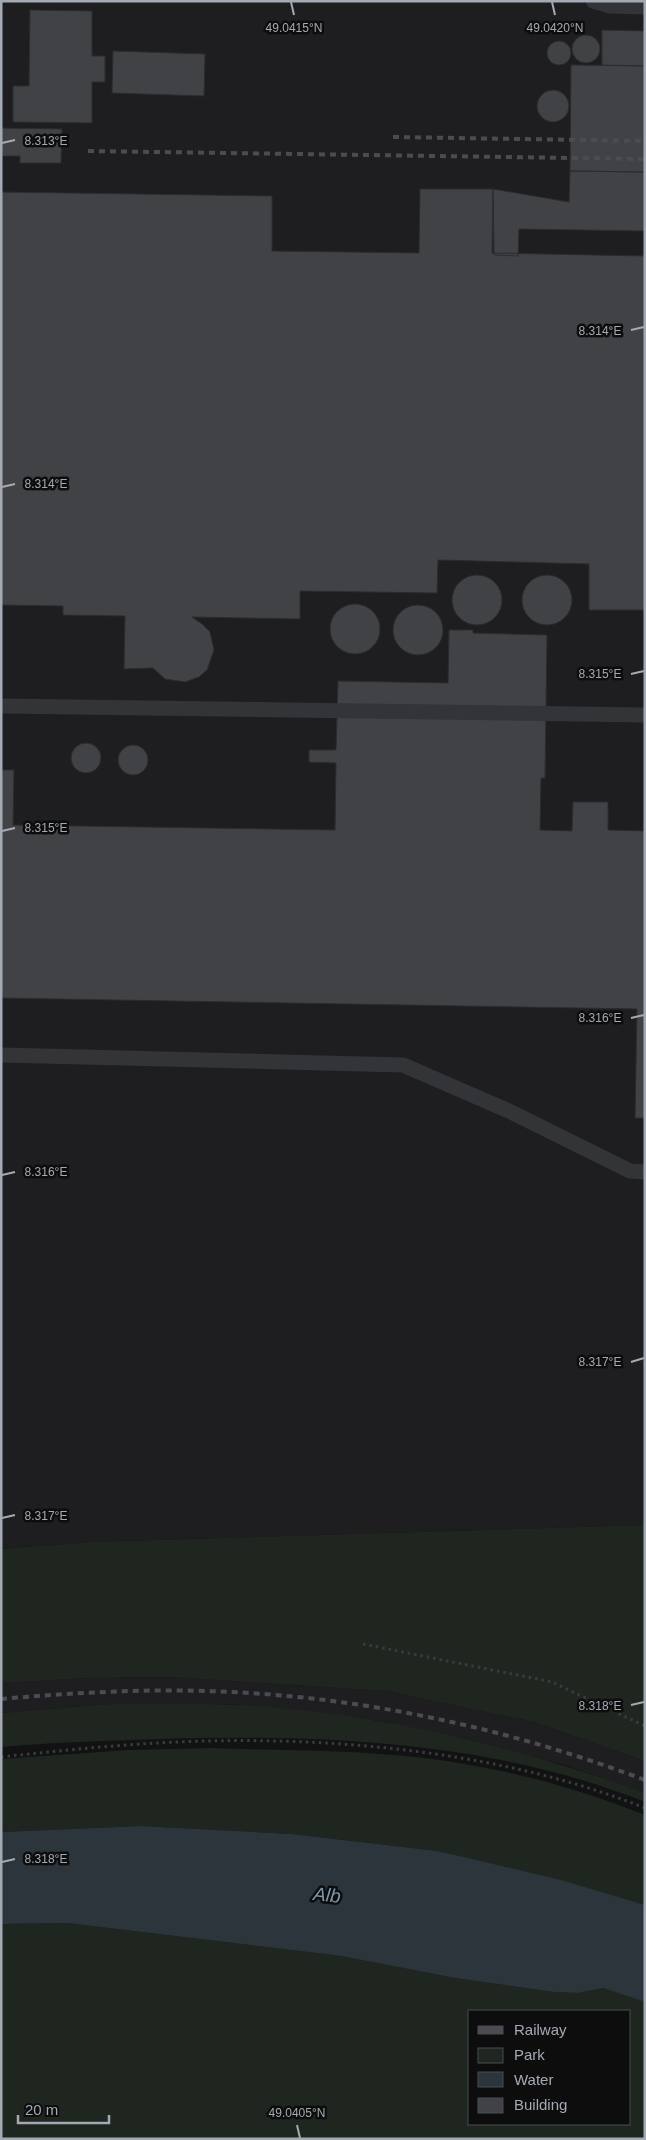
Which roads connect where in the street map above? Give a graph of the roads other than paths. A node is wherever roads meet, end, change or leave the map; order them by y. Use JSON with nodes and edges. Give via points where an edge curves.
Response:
{"nodes":[{"id":1,"x":593,"y":1,"type":"edge"},
{"id":2,"x":645,"y":7,"type":"edge"},
{"id":3,"x":1,"y":706,"type":"edge"},
{"id":4,"x":645,"y":715,"type":"edge"},
{"id":5,"x":1,"y":1055,"type":"edge"},
{"id":6,"x":645,"y":1172,"type":"edge"}],
"edges":[{"from":1,"to":2,"type":"lane","via":[[610,6]]},
{"from":3,"to":4,"type":"lane"},
{"from":5,"to":6,"type":"lane","via":[[403,1065],[508,1111],[630,1171]]}]}
